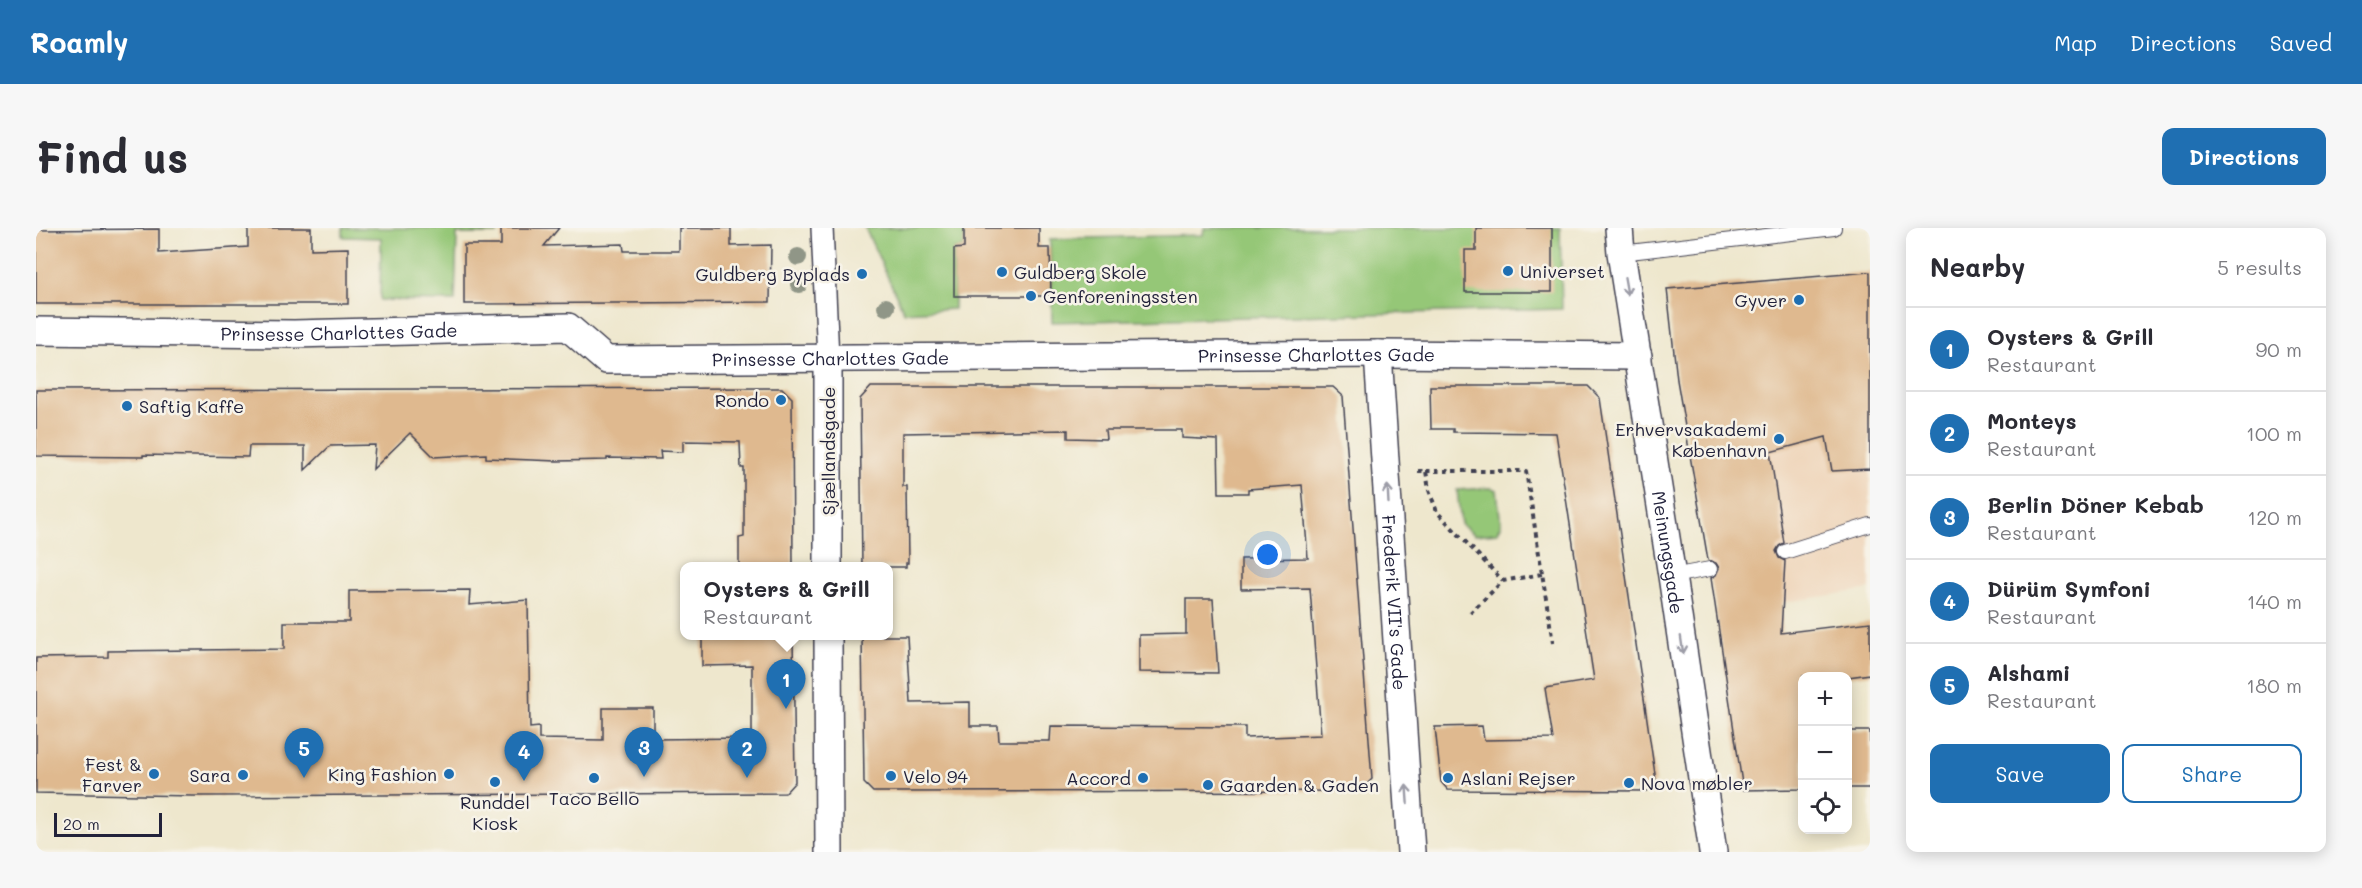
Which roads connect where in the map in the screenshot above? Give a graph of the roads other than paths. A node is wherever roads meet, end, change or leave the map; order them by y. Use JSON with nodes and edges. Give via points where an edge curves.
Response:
{"nodes":[{"id":1,"x":822,"y":228,"type":"edge"},
{"id":2,"x":1834,"y":228,"type":"edge"},
{"id":3,"x":1620,"y":241,"type":"edge"},
{"id":4,"x":36,"y":331,"type":"edge"},
{"id":5,"x":1378,"y":354,"type":"junction"},
{"id":6,"x":1638,"y":356,"type":"junction"},
{"id":7,"x":828,"y":358,"type":"junction"},
{"id":8,"x":1870,"y":525,"type":"edge"},
{"id":9,"x":1785,"y":552,"type":"dead end"},
{"id":10,"x":828,"y":562,"type":"edge"},
{"id":11,"x":1710,"y":569,"type":"dead end"},
{"id":12,"x":1672,"y":576,"type":"junction"},
{"id":13,"x":828,"y":640,"type":"edge"},
{"id":14,"x":829,"y":852,"type":"edge"},
{"id":15,"x":1411,"y":852,"type":"edge"},
{"id":16,"x":1713,"y":852,"type":"edge"}],
"edges":[{"from":1,"to":7,"type":"street","name":"Sjællandsgade"},
{"from":2,"to":3,"type":"lane","name":"Meinungsgade"},
{"from":3,"to":6,"type":"street","name":"Meinungsgade","one_way":true},
{"from":4,"to":7,"type":"street","name":"Prinsesse Charlottes Gade","via":[[294,334],[568,327],[606,360]]},
{"from":5,"to":6,"type":"street","name":"Prinsesse Charlottes Gade"},
{"from":5,"to":7,"type":"street","name":"Prinsesse Charlottes Gade"},
{"from":15,"to":5,"type":"street","name":"Frederik VII's Gade","one_way":true},
{"from":6,"to":12,"type":"street","name":"Meinungsgade"},
{"from":7,"to":10,"type":"street","name":"Sjællandsgade"},
{"from":8,"to":9,"type":"lane"},
{"from":11,"to":12,"type":"lane"},
{"from":12,"to":16,"type":"street","name":"Meinungsgade","one_way":true},
{"from":13,"to":14,"type":"street"}]}
